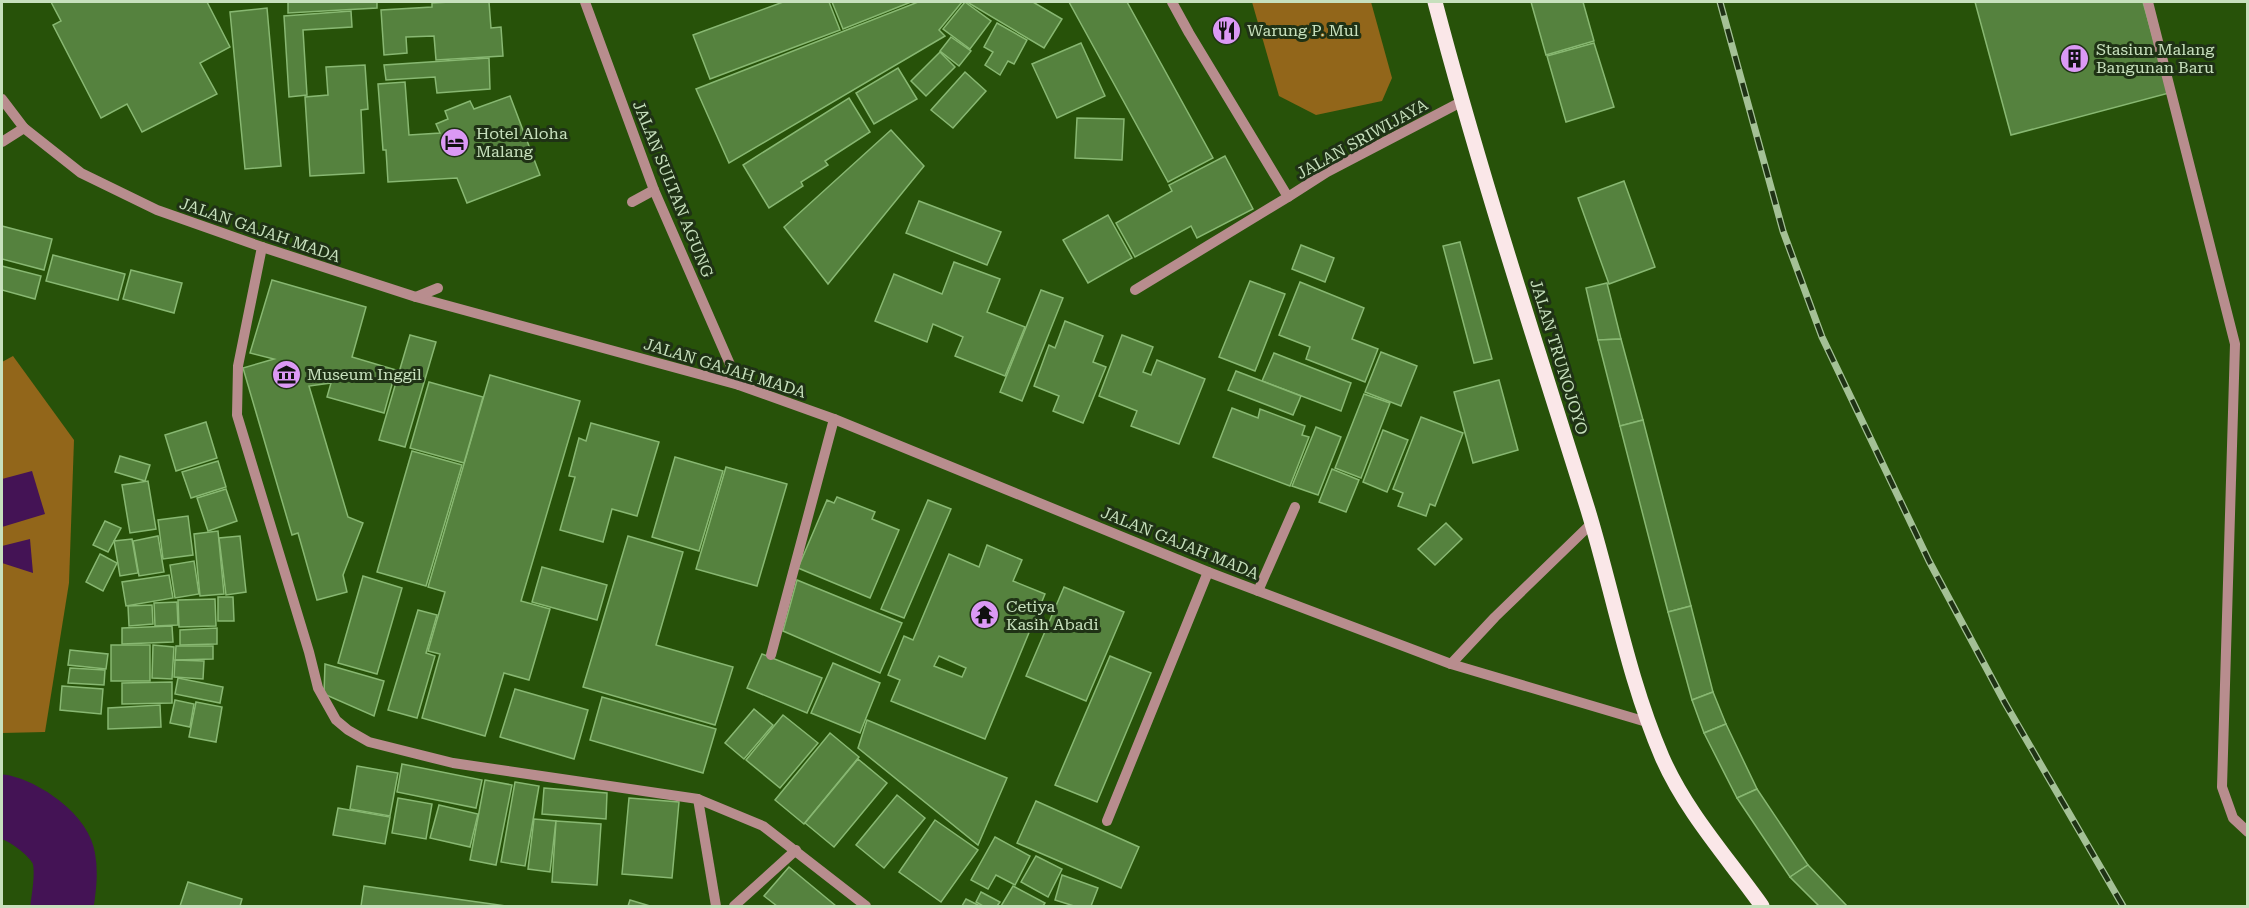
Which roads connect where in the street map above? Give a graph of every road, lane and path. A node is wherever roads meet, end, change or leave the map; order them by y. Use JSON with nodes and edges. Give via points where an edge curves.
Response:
{"nodes":[{"id":1,"x":585,"y":2,"type":"edge"},
{"id":2,"x":1172,"y":2,"type":"edge"},
{"id":3,"x":1435,"y":2,"type":"edge"},
{"id":4,"x":2148,"y":2,"type":"edge"},
{"id":5,"x":2,"y":99,"type":"edge"},
{"id":6,"x":1461,"y":102,"type":"junction"},
{"id":7,"x":24,"y":128,"type":"junction"},
{"id":8,"x":2,"y":142,"type":"edge"},
{"id":9,"x":654,"y":190,"type":"junction"},
{"id":10,"x":1288,"y":197,"type":"junction"},
{"id":11,"x":632,"y":202,"type":"dead end"},
{"id":12,"x":262,"y":247,"type":"junction"},
{"id":13,"x":438,"y":288,"type":"dead end"},
{"id":14,"x":1135,"y":290,"type":"dead end"},
{"id":15,"x":416,"y":297,"type":"junction"},
{"id":16,"x":739,"y":385,"type":"junction"},
{"id":17,"x":834,"y":419,"type":"junction"},
{"id":18,"x":1295,"y":507,"type":"dead end"},
{"id":19,"x":1592,"y":523,"type":"junction"},
{"id":20,"x":1208,"y":572,"type":"junction"},
{"id":21,"x":1258,"y":591,"type":"junction"},
{"id":22,"x":771,"y":655,"type":"dead end"},
{"id":23,"x":1451,"y":664,"type":"junction"},
{"id":24,"x":1650,"y":723,"type":"junction"},
{"id":25,"x":698,"y":799,"type":"junction"},
{"id":26,"x":1107,"y":821,"type":"dead end"},
{"id":27,"x":2247,"y":832,"type":"edge"},
{"id":28,"x":796,"y":850,"type":"junction"},
{"id":29,"x":716,"y":906,"type":"edge"},
{"id":30,"x":734,"y":906,"type":"edge"},
{"id":31,"x":866,"y":906,"type":"edge"},
{"id":32,"x":1762,"y":906,"type":"edge"}],
"edges":[{"from":1,"to":9,"type":"street","name":"JALAN SULTAN AGUNG"},
{"from":2,"to":10,"type":"street","name":"JALAN SRIWIJAYA"},
{"from":3,"to":6,"type":"main road","name":"JALAN TRUNOJOYO"},
{"from":4,"to":27,"type":"street","via":[[2235,344],[2222,788],[2233,818]]},
{"from":5,"to":7,"type":"street","name":"JALAN GAJAH MADA"},
{"from":6,"to":10,"type":"street","name":"JALAN SRIWIJAYA","via":[[1327,172]]},
{"from":6,"to":19,"type":"main road","name":"JALAN TRUNOJOYO"},
{"from":7,"to":8,"type":"street"},
{"from":7,"to":12,"type":"street","name":"JALAN GAJAH MADA","via":[[81,173],[157,210]]},
{"from":9,"to":11,"type":"street"},
{"from":9,"to":16,"type":"street","name":"JALAN SULTAN AGUNG"},
{"from":10,"to":14,"type":"street"},
{"from":12,"to":15,"type":"street","name":"JALAN GAJAH MADA"},
{"from":12,"to":25,"type":"street","via":[[238,366],[237,415],[318,688],[336,720],[369,742],[453,763]]},
{"from":13,"to":15,"type":"street"},
{"from":15,"to":16,"type":"street","name":"JALAN GAJAH MADA"},
{"from":16,"to":17,"type":"street","name":"JALAN GAJAH MADA"},
{"from":17,"to":20,"type":"street","name":"JALAN GAJAH MADA"},
{"from":17,"to":22,"type":"street"},
{"from":18,"to":21,"type":"street"},
{"from":19,"to":23,"type":"street"},
{"from":19,"to":24,"type":"main road","name":"JALAN TRUNOJOYO"},
{"from":20,"to":21,"type":"street","name":"JALAN GAJAH MADA"},
{"from":20,"to":26,"type":"street"},
{"from":21,"to":23,"type":"street","name":"JALAN GAJAH MADA"},
{"from":23,"to":24,"type":"street","name":"JALAN GAJAH MADA"},
{"from":24,"to":32,"type":"main road","name":"JALAN TRUNOJOYO","via":[[1687,804]]},
{"from":25,"to":28,"type":"street","via":[[764,826]]},
{"from":25,"to":29,"type":"street"},
{"from":28,"to":30,"type":"street"},
{"from":28,"to":31,"type":"street"}]}
